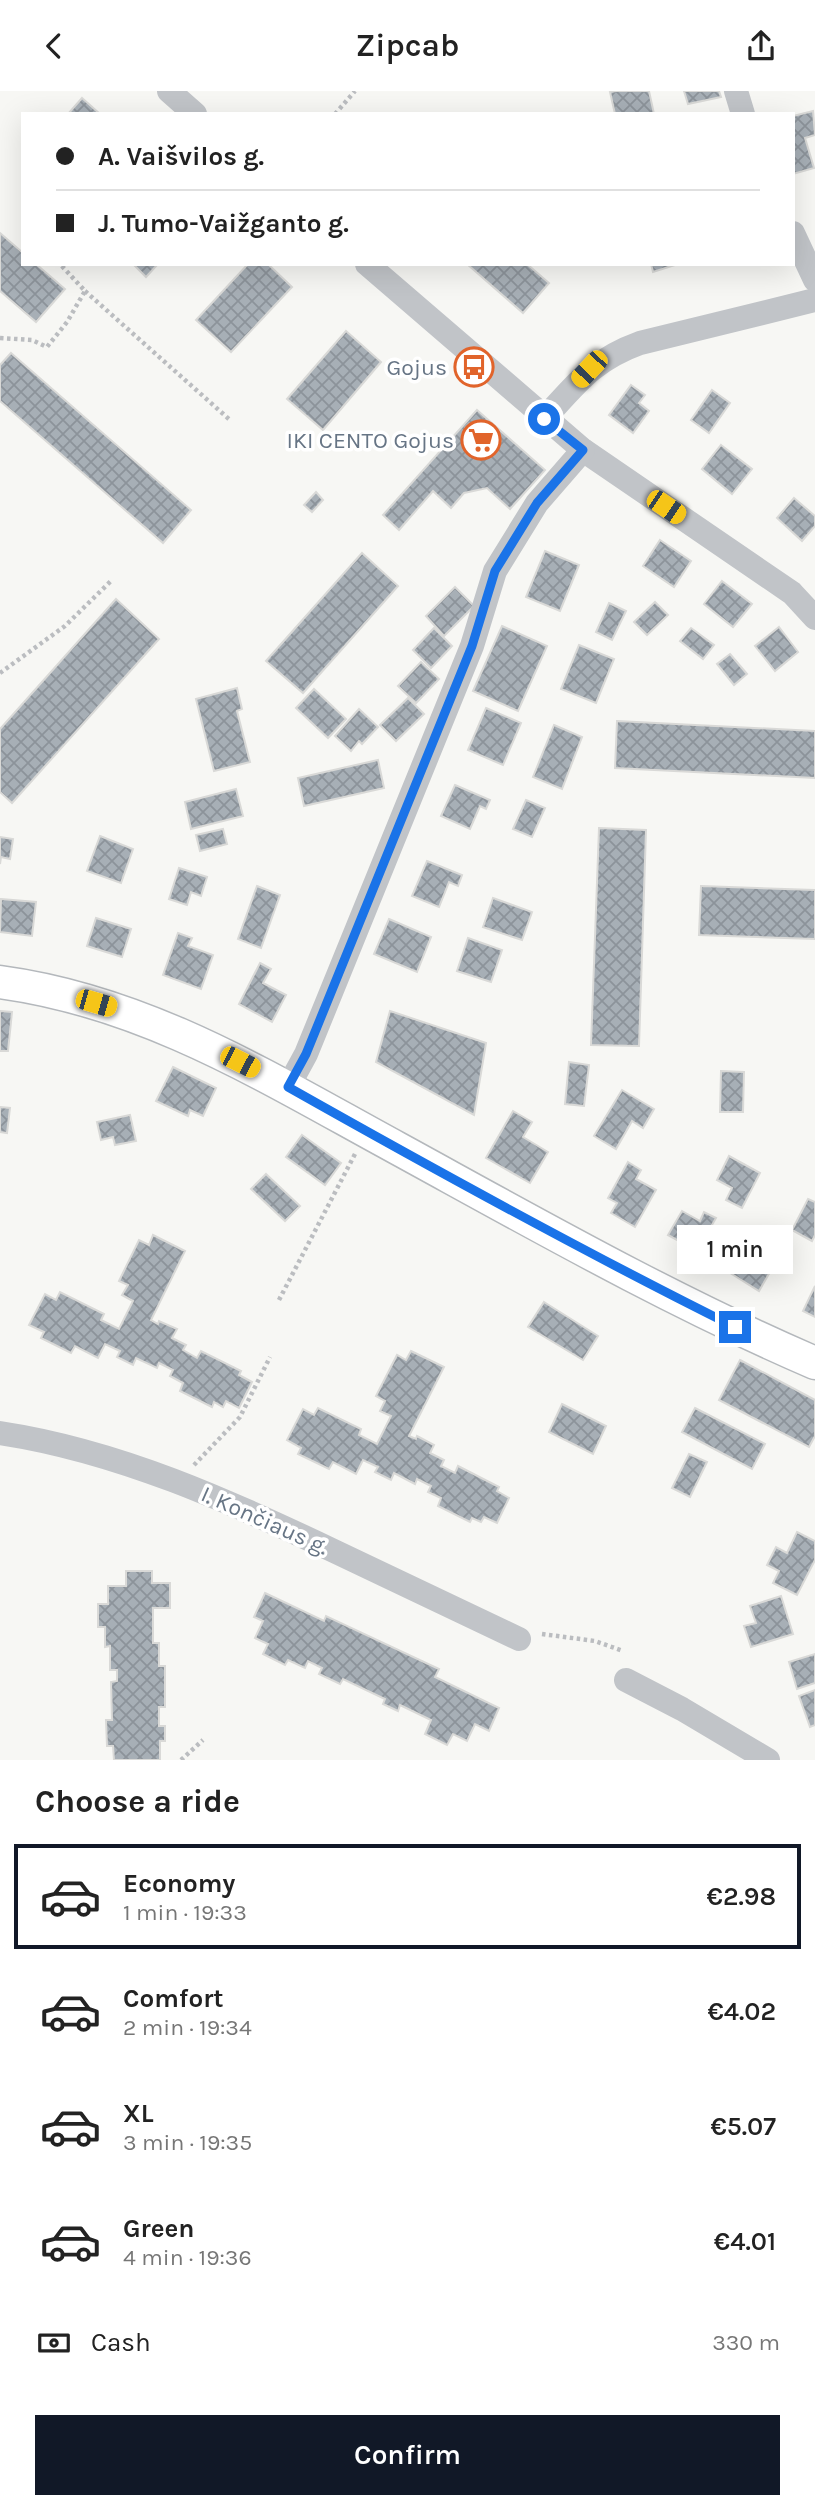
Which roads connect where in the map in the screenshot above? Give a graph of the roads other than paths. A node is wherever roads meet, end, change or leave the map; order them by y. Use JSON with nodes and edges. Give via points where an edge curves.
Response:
{"nodes":[{"id":1,"x":169,"y":91,"type":"edge"},
{"id":2,"x":736,"y":91,"type":"edge"},
{"id":3,"x":193,"y":112,"type":"edge"},
{"id":4,"x":742,"y":112,"type":"edge"},
{"id":5,"x":795,"y":237,"type":"edge"},
{"id":6,"x":369,"y":266,"type":"edge"},
{"id":7,"x":815,"y":280,"type":"edge"},
{"id":8,"x":815,"y":300,"type":"edge"},
{"id":9,"x":544,"y":419,"type":"junction"},
{"id":10,"x":583,"y":450,"type":"junction"},
{"id":11,"x":815,"y":618,"type":"edge"},
{"id":12,"x":0,"y":982,"type":"edge"},
{"id":13,"x":288,"y":1087,"type":"junction"},
{"id":14,"x":815,"y":1363,"type":"edge"},
{"id":15,"x":0,"y":1433,"type":"edge"},
{"id":16,"x":519,"y":1639,"type":"road end"},
{"id":17,"x":626,"y":1680,"type":"dead end"},
{"id":18,"x":768,"y":1760,"type":"edge"}],
"edges":[{"from":1,"to":3,"type":"street"},
{"from":2,"to":4,"type":"street"},
{"from":5,"to":7,"type":"street"},
{"from":6,"to":9,"type":"street"},
{"from":8,"to":9,"type":"street","via":[[618,351],[589,369]]},
{"from":9,"to":10,"type":"street"},
{"from":10,"to":11,"type":"street","via":[[792,593]]},
{"from":10,"to":13,"type":"street","via":[[537,503],[495,571],[472,646],[306,1054]]},
{"from":12,"to":13,"type":"main road","via":[[121,1010]]},
{"from":13,"to":14,"type":"main road","via":[[649,1284]]},
{"from":15,"to":16,"type":"street","name":"I. Končiaus g.","via":[[123,1463],[232,1503]]},
{"from":17,"to":18,"type":"street"}]}
